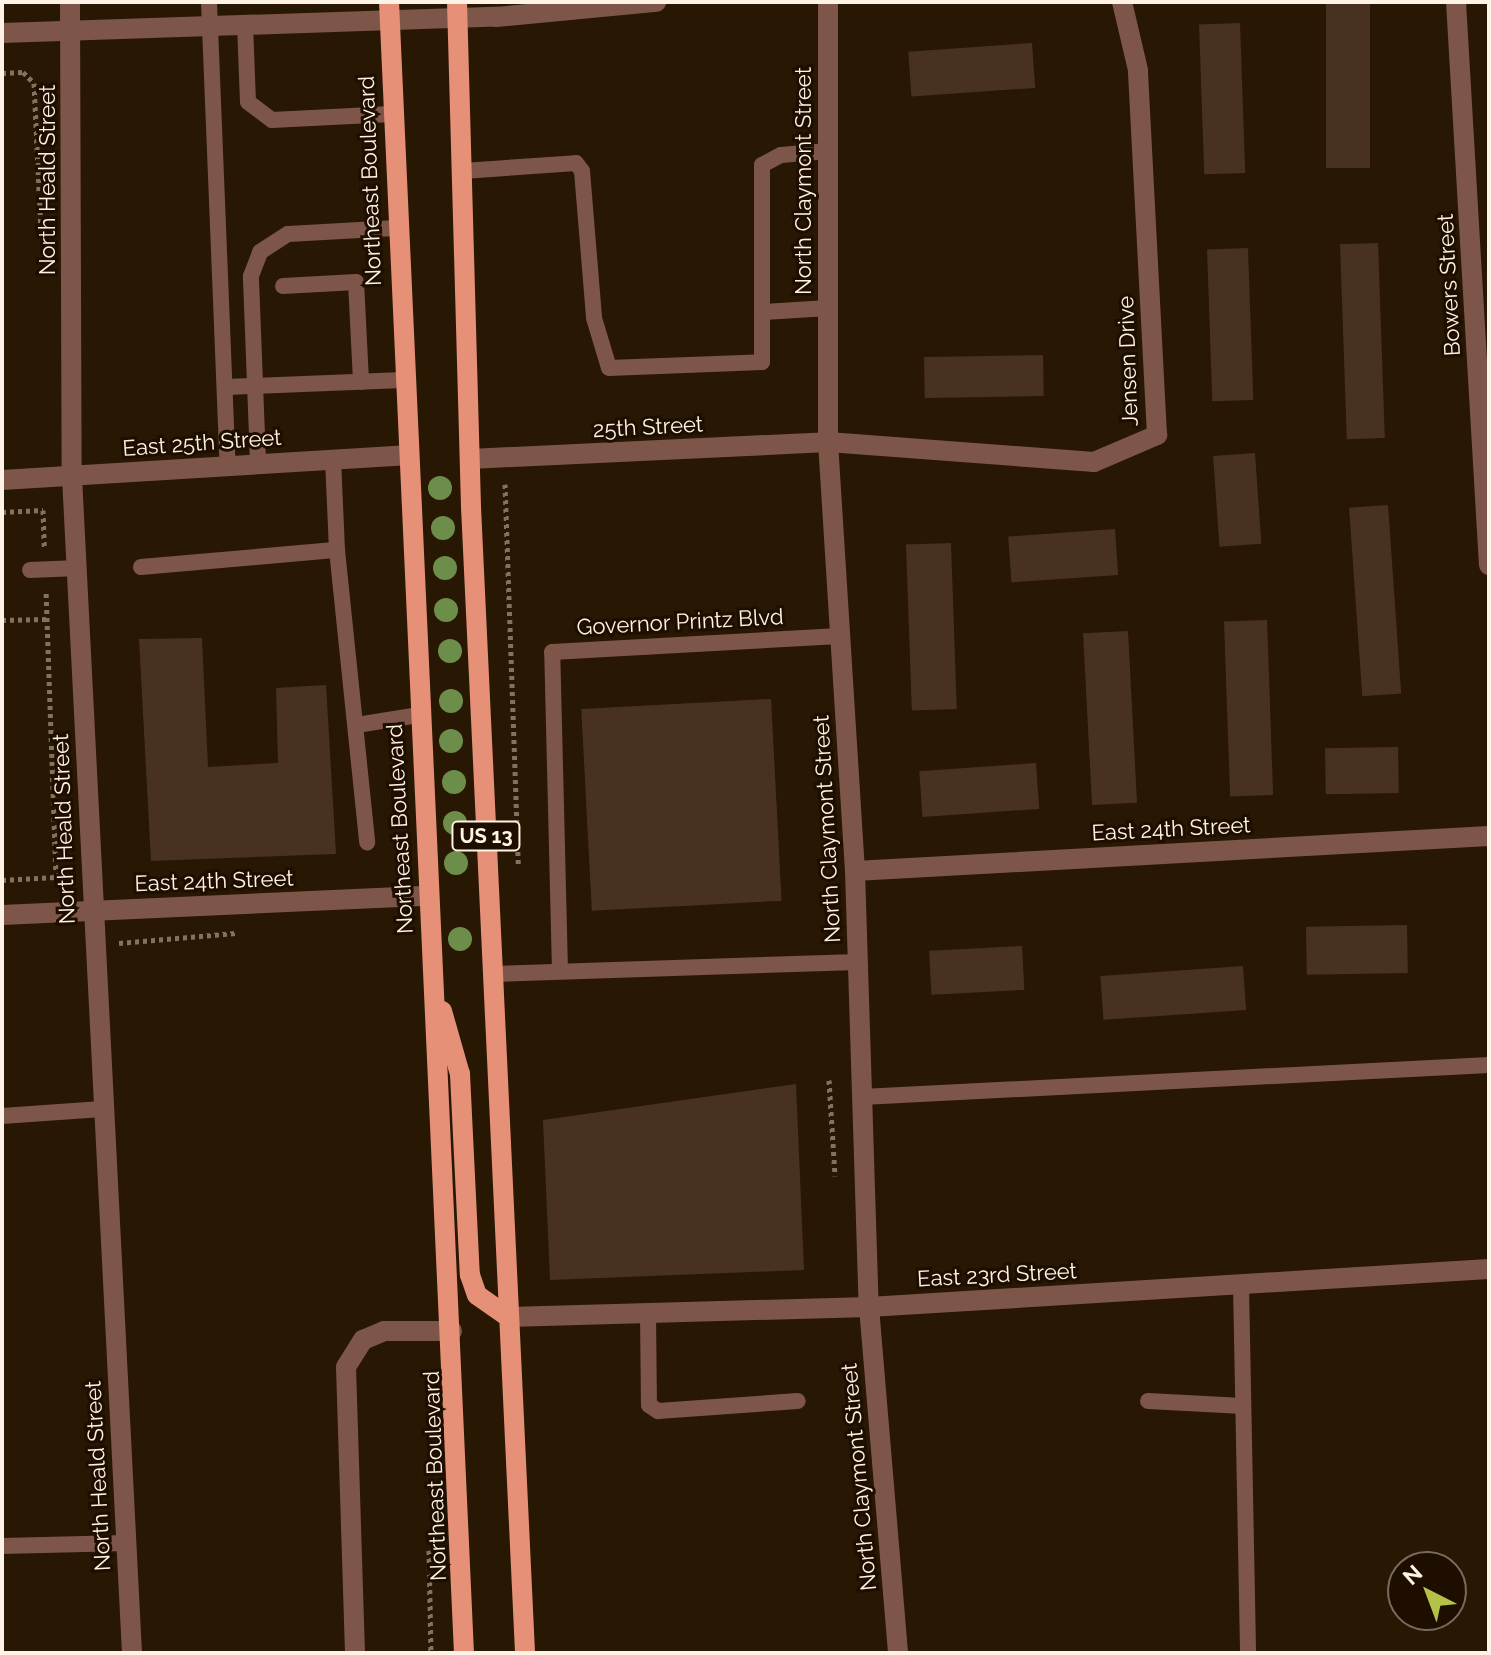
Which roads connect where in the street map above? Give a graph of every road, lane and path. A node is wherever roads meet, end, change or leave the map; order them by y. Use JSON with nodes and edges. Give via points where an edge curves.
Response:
{"nodes":[{"id":1,"x":70,"y":2,"type":"edge"},
{"id":2,"x":209,"y":2,"type":"edge"},
{"id":3,"x":646,"y":2,"type":"edge"},
{"id":4,"x":828,"y":2,"type":"edge"},
{"id":5,"x":1122,"y":2,"type":"edge"},
{"id":6,"x":1456,"y":2,"type":"edge"},
{"id":7,"x":390,"y":10,"type":"edge"},
{"id":8,"x":457,"y":10,"type":"edge"},
{"id":9,"x":245,"y":24,"type":"junction"},
{"id":10,"x":210,"y":25,"type":"junction"},
{"id":11,"x":72,"y":29,"type":"junction"},
{"id":12,"x":2,"y":33,"type":"edge"},
{"id":13,"x":2,"y":73,"type":"edge"},
{"id":14,"x":391,"y":114,"type":"junction"},
{"id":15,"x":828,"y":151,"type":"junction"},
{"id":16,"x":463,"y":171,"type":"junction"},
{"id":17,"x":396,"y":228,"type":"junction"},
{"id":18,"x":41,"y":236,"type":"dead end"},
{"id":19,"x":283,"y":286,"type":"dead end"},
{"id":20,"x":828,"y":308,"type":"junction"},
{"id":21,"x":764,"y":312,"type":"junction"},
{"id":22,"x":403,"y":380,"type":"junction"},
{"id":23,"x":361,"y":382,"type":"junction"},
{"id":24,"x":254,"y":386,"type":"junction"},
{"id":25,"x":227,"y":387,"type":"junction"},
{"id":26,"x":828,"y":442,"type":"junction"},
{"id":27,"x":406,"y":455,"type":"junction"},
{"id":28,"x":333,"y":459,"type":"junction"},
{"id":29,"x":470,"y":459,"type":"junction"},
{"id":30,"x":258,"y":462,"type":"junction"},
{"id":31,"x":228,"y":465,"type":"junction"},
{"id":32,"x":72,"y":477,"type":"junction"},
{"id":33,"x":518,"y":478,"type":"dead end"},
{"id":34,"x":2,"y":480,"type":"edge"},
{"id":35,"x":2,"y":512,"type":"edge"},
{"id":36,"x":337,"y":550,"type":"junction"},
{"id":37,"x":1489,"y":565,"type":"edge"},
{"id":38,"x":141,"y":567,"type":"dead end"},
{"id":39,"x":78,"y":568,"type":"junction"},
{"id":40,"x":37,"y":570,"type":"junction"},
{"id":41,"x":48,"y":619,"type":"junction"},
{"id":42,"x":2,"y":620,"type":"edge"},
{"id":43,"x":840,"y":636,"type":"junction"},
{"id":44,"x":419,"y":715,"type":"junction"},
{"id":45,"x":357,"y":725,"type":"junction"},
{"id":46,"x":1489,"y":836,"type":"edge"},
{"id":47,"x":367,"y":842,"type":"dead end"},
{"id":48,"x":855,"y":871,"type":"junction"},
{"id":49,"x":2,"y":880,"type":"edge"},
{"id":50,"x":519,"y":880,"type":"dead end"},
{"id":51,"x":428,"y":896,"type":"junction"},
{"id":52,"x":90,"y":910,"type":"junction"},
{"id":53,"x":2,"y":915,"type":"edge"},
{"id":54,"x":242,"y":930,"type":"dead end"},
{"id":55,"x":93,"y":945,"type":"junction"},
{"id":56,"x":858,"y":962,"type":"junction"},
{"id":57,"x":560,"y":971,"type":"junction"},
{"id":58,"x":493,"y":974,"type":"junction"},
{"id":59,"x":431,"y":977,"type":"junction"},
{"id":60,"x":1489,"y":1065,"type":"edge"},
{"id":61,"x":829,"y":1080,"type":"dead end"},
{"id":62,"x":862,"y":1097,"type":"junction"},
{"id":63,"x":102,"y":1109,"type":"junction"},
{"id":64,"x":2,"y":1116,"type":"edge"},
{"id":65,"x":835,"y":1186,"type":"dead end"},
{"id":66,"x":1489,"y":1269,"type":"edge"},
{"id":67,"x":1241,"y":1285,"type":"junction"},
{"id":68,"x":869,"y":1307,"type":"junction"},
{"id":69,"x":648,"y":1313,"type":"junction"},
{"id":70,"x":508,"y":1317,"type":"junction"},
{"id":71,"x":452,"y":1331,"type":"junction"},
{"id":72,"x":798,"y":1401,"type":"dead end"},
{"id":73,"x":1148,"y":1401,"type":"dead end"},
{"id":74,"x":1243,"y":1406,"type":"junction"},
{"id":75,"x":126,"y":1543,"type":"junction"},
{"id":76,"x":2,"y":1546,"type":"edge"},
{"id":77,"x":132,"y":1653,"type":"edge"},
{"id":78,"x":355,"y":1653,"type":"edge"},
{"id":79,"x":464,"y":1653,"type":"edge"},
{"id":80,"x":525,"y":1653,"type":"edge"},
{"id":81,"x":898,"y":1653,"type":"edge"},
{"id":82,"x":1248,"y":1653,"type":"edge"}],
"edges":[{"from":1,"to":11,"type":"street","name":"North Heald Street"},
{"from":2,"to":10,"type":"lane"},
{"from":3,"to":8,"type":"street"},
{"from":4,"to":15,"type":"street","name":"North Claymont Street"},
{"from":5,"to":26,"type":"street","name":"Jensen Drive","via":[[1138,70],[1157,435],[1094,462]]},
{"from":6,"to":37,"type":"street","name":"Bowers Street"},
{"from":7,"to":8,"type":"street"},
{"from":7,"to":9,"type":"street"},
{"from":7,"to":14,"type":"main road","name":"Northeast Boulevard","number":"US 13"},
{"from":8,"to":16,"type":"main road","number":"US 13"},
{"from":9,"to":10,"type":"street"},
{"from":9,"to":14,"type":"lane","via":[[248,102],[272,120]]},
{"from":10,"to":11,"type":"street"},
{"from":10,"to":25,"type":"lane"},
{"from":11,"to":12,"type":"street"},
{"from":11,"to":32,"type":"street","name":"North Heald Street"},
{"from":13,"to":18,"type":"path","via":[[23,72],[34,83]]},
{"from":14,"to":17,"type":"main road","name":"Northeast Boulevard","number":"US 13"},
{"from":15,"to":20,"type":"street","name":"North Claymont Street"},
{"from":15,"to":21,"type":"lane","via":[[781,155],[762,165]]},
{"from":16,"to":21,"type":"lane","via":[[576,163],[582,171],[594,318],[609,368],[762,362]]},
{"from":16,"to":29,"type":"main road","number":"US 13"},
{"from":17,"to":22,"type":"main road","name":"Northeast Boulevard","number":"US 13"},
{"from":17,"to":24,"type":"lane","via":[[288,234],[260,252],[251,276]]},
{"from":19,"to":23,"type":"lane","via":[[356,282]]},
{"from":20,"to":21,"type":"lane"},
{"from":20,"to":26,"type":"street","name":"North Claymont Street"},
{"from":22,"to":23,"type":"lane"},
{"from":22,"to":27,"type":"main road","name":"Northeast Boulevard","number":"US 13"},
{"from":23,"to":24,"type":"lane"},
{"from":24,"to":25,"type":"lane"},
{"from":24,"to":30,"type":"lane"},
{"from":25,"to":31,"type":"lane"},
{"from":26,"to":29,"type":"street","name":"25th Street"},
{"from":26,"to":43,"type":"street","name":"North Claymont Street"},
{"from":27,"to":28,"type":"street","name":"East 25th Street"},
{"from":27,"to":44,"type":"main road","name":"Northeast Boulevard","number":"US 13"},
{"from":28,"to":30,"type":"street","name":"East 25th Street"},
{"from":28,"to":36,"type":"lane"},
{"from":29,"to":58,"type":"main road","number":"US 13"},
{"from":30,"to":31,"type":"street","name":"East 25th Street"},
{"from":31,"to":32,"type":"street","name":"East 25th Street"},
{"from":32,"to":34,"type":"street","name":"East 25th Street"},
{"from":32,"to":39,"type":"street","name":"North Heald Street"},
{"from":33,"to":50,"type":"path","via":[[503,486],[502,495]]},
{"from":35,"to":40,"type":"path","via":[[43,510]]},
{"from":36,"to":38,"type":"lane"},
{"from":36,"to":45,"type":"lane"},
{"from":39,"to":40,"type":"lane"},
{"from":39,"to":52,"type":"street","name":"North Heald Street"},
{"from":40,"to":41,"type":"path"},
{"from":41,"to":42,"type":"path"},
{"from":41,"to":49,"type":"path","via":[[56,877]]},
{"from":43,"to":48,"type":"street","name":"North Claymont Street"},
{"from":43,"to":57,"type":"lane","name":"Governor Printz Blvd","via":[[552,652]]},
{"from":44,"to":45,"type":"lane"},
{"from":44,"to":51,"type":"main road","name":"Northeast Boulevard","number":"US 13"},
{"from":45,"to":47,"type":"lane"},
{"from":46,"to":48,"type":"street","name":"East 24th Street"},
{"from":48,"to":56,"type":"street","name":"North Claymont Street"},
{"from":51,"to":52,"type":"street","name":"East 24th Street"},
{"from":51,"to":59,"type":"main road","name":"Northeast Boulevard","number":"US 13"},
{"from":52,"to":53,"type":"street","name":"East 24th Street"},
{"from":52,"to":55,"type":"street","name":"North Heald Street"},
{"from":54,"to":55,"type":"path","via":[[220,938]]},
{"from":55,"to":63,"type":"street","name":"North Heald Street"},
{"from":56,"to":57,"type":"lane"},
{"from":56,"to":62,"type":"street","name":"North Claymont Street"},
{"from":57,"to":58,"type":"lane"},
{"from":58,"to":70,"type":"main road","number":"US 13"},
{"from":59,"to":70,"type":"main road","via":[[460,1074],[470,1275],[477,1295]]},
{"from":59,"to":71,"type":"main road","name":"Northeast Boulevard","number":"US 13"},
{"from":60,"to":62,"type":"lane"},
{"from":61,"to":65,"type":"path"},
{"from":62,"to":68,"type":"street","name":"North Claymont Street"},
{"from":63,"to":64,"type":"lane"},
{"from":63,"to":75,"type":"street","name":"North Heald Street"},
{"from":66,"to":67,"type":"street","name":"East 23rd Street"},
{"from":67,"to":68,"type":"street","name":"East 23rd Street"},
{"from":67,"to":74,"type":"lane"},
{"from":68,"to":69,"type":"street","name":"East 23rd Street"},
{"from":68,"to":81,"type":"street","name":"North Claymont Street"},
{"from":69,"to":70,"type":"street","name":"East 23rd Street"},
{"from":69,"to":72,"type":"lane","via":[[649,1405],[658,1411]]},
{"from":70,"to":80,"type":"main road","number":"US 13"},
{"from":71,"to":78,"type":"street","via":[[384,1331],[363,1340],[346,1367]]},
{"from":71,"to":79,"type":"main road","name":"Northeast Boulevard","number":"US 13"},
{"from":73,"to":74,"type":"lane"},
{"from":74,"to":82,"type":"lane"},
{"from":75,"to":76,"type":"lane"},
{"from":75,"to":77,"type":"street","name":"North Heald Street"}]}
